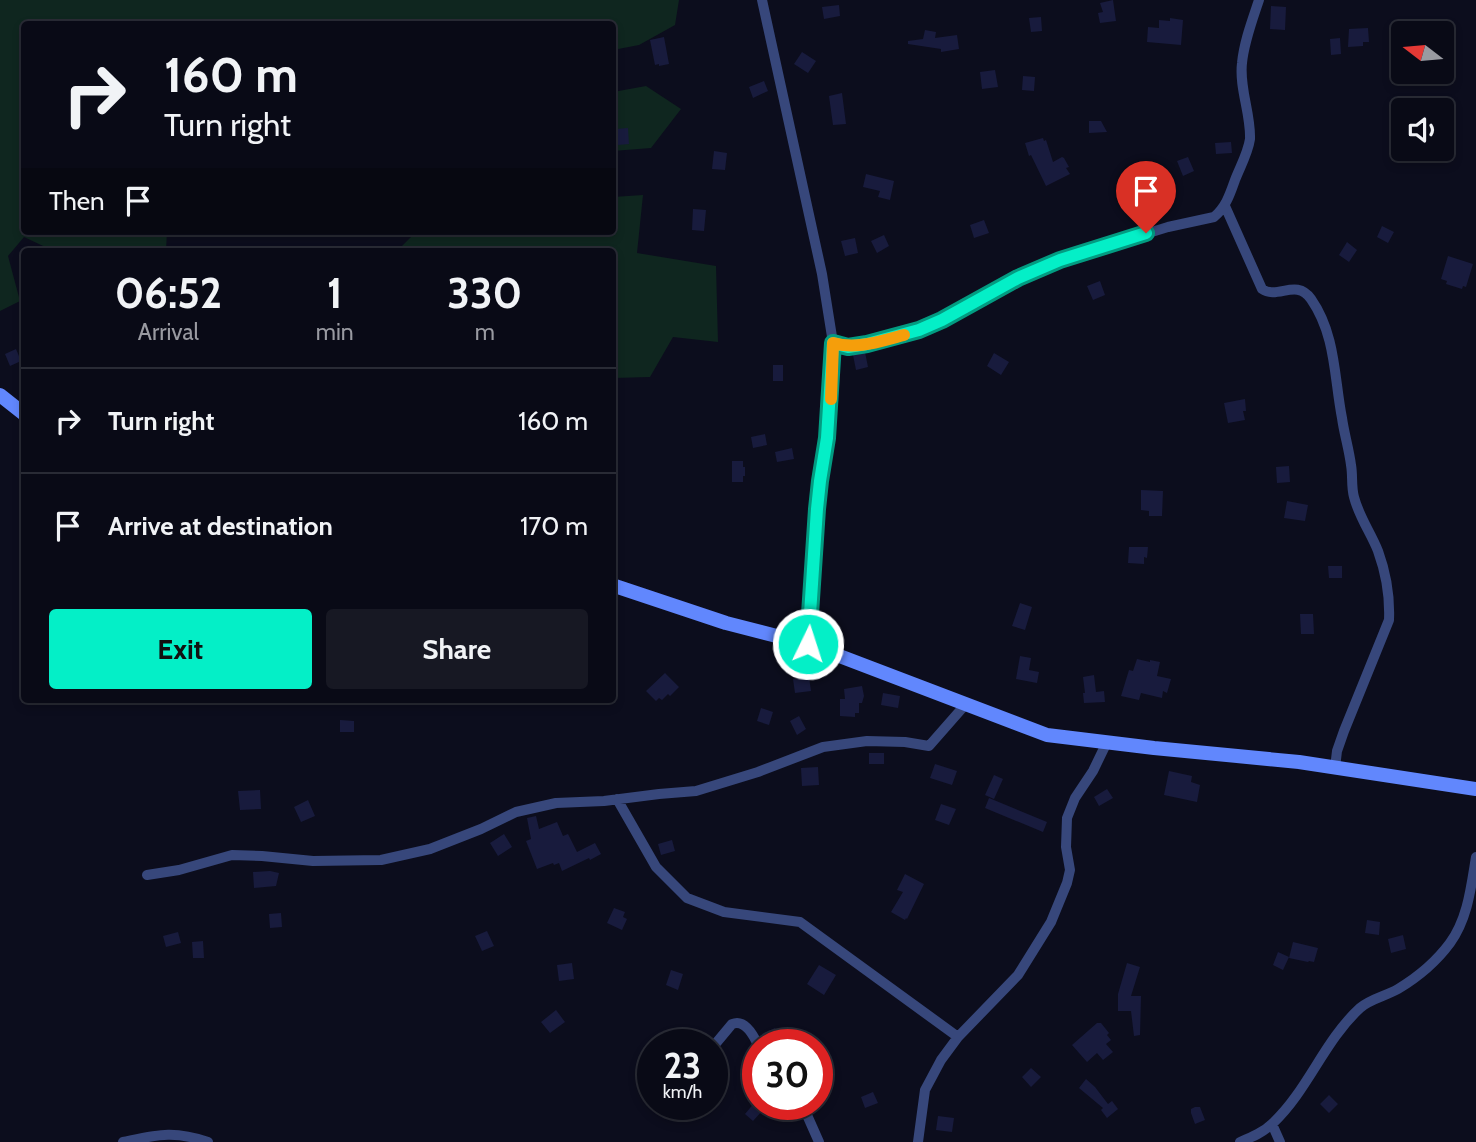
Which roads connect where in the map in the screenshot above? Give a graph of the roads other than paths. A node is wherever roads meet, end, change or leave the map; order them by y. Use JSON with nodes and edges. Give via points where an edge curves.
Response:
{"nodes":[{"id":1,"x":762,"y":0,"type":"edge"},
{"id":2,"x":1259,"y":0,"type":"edge"},
{"id":3,"x":1225,"y":206,"type":"junction"},
{"id":4,"x":833,"y":343,"type":"junction"},
{"id":5,"x":0,"y":395,"type":"edge"},
{"id":6,"x":21,"y":412,"type":"edge"},
{"id":7,"x":616,"y":586,"type":"edge"},
{"id":8,"x":808,"y":644,"type":"junction"},
{"id":9,"x":965,"y":705,"type":"junction"},
{"id":10,"x":1107,"y":742,"type":"junction"},
{"id":11,"x":1335,"y":768,"type":"junction"},
{"id":12,"x":1476,"y":789,"type":"edge"},
{"id":13,"x":617,"y":799,"type":"junction"},
{"id":14,"x":1476,"y":857,"type":"edge"},
{"id":15,"x":146,"y":875,"type":"dead end"},
{"id":16,"x":728,"y":1029,"type":"edge"},
{"id":17,"x":747,"y":1029,"type":"edge"},
{"id":18,"x":957,"y":1037,"type":"junction"},
{"id":19,"x":809,"y":1120,"type":"edge"},
{"id":20,"x":1272,"y":1124,"type":"junction"},
{"id":21,"x":123,"y":1142,"type":"edge"},
{"id":22,"x":208,"y":1142,"type":"edge"},
{"id":23,"x":819,"y":1142,"type":"edge"},
{"id":24,"x":918,"y":1142,"type":"edge"},
{"id":25,"x":1241,"y":1142,"type":"edge"},
{"id":26,"x":1280,"y":1142,"type":"edge"}],
"edges":[{"from":1,"to":4,"type":"street"},
{"from":2,"to":3,"type":"street","via":[[1241,65],[1250,137]]},
{"from":3,"to":4,"type":"street","via":[[1213,217],[1060,260],[919,330],[848,347]]},
{"from":3,"to":11,"type":"street","via":[[1262,289],[1270,293],[1292,288],[1304,293],[1322,317],[1331,341],[1354,496],[1387,583],[1389,620]]},
{"from":4,"to":8,"type":"street"},
{"from":5,"to":6,"type":"street"},
{"from":7,"to":8,"type":"street"},
{"from":8,"to":9,"type":"street"},
{"from":9,"to":10,"type":"street","via":[[1047,734]]},
{"from":9,"to":13,"type":"street","via":[[929,746],[867,741],[823,747],[696,791]]},
{"from":10,"to":11,"type":"street"},
{"from":10,"to":18,"type":"street","via":[[1067,818],[1070,870],[1051,922],[1018,975]]},
{"from":11,"to":12,"type":"street"},
{"from":13,"to":15,"type":"street","via":[[556,803],[516,812],[430,849],[381,860],[232,856]]},
{"from":13,"to":18,"type":"street","via":[[656,867],[687,898],[724,912],[800,922]]},
{"from":14,"to":20,"type":"street","via":[[1469,904],[1451,942],[1426,969],[1362,1006],[1334,1036]]},
{"from":16,"to":17,"type":"street","via":[[736,1022]]},
{"from":18,"to":24,"type":"street","via":[[925,1090]]},
{"from":19,"to":23,"type":"street"},
{"from":20,"to":25,"type":"street"},
{"from":20,"to":26,"type":"street"},
{"from":21,"to":22,"type":"street","via":[[162,1134]]}]}
